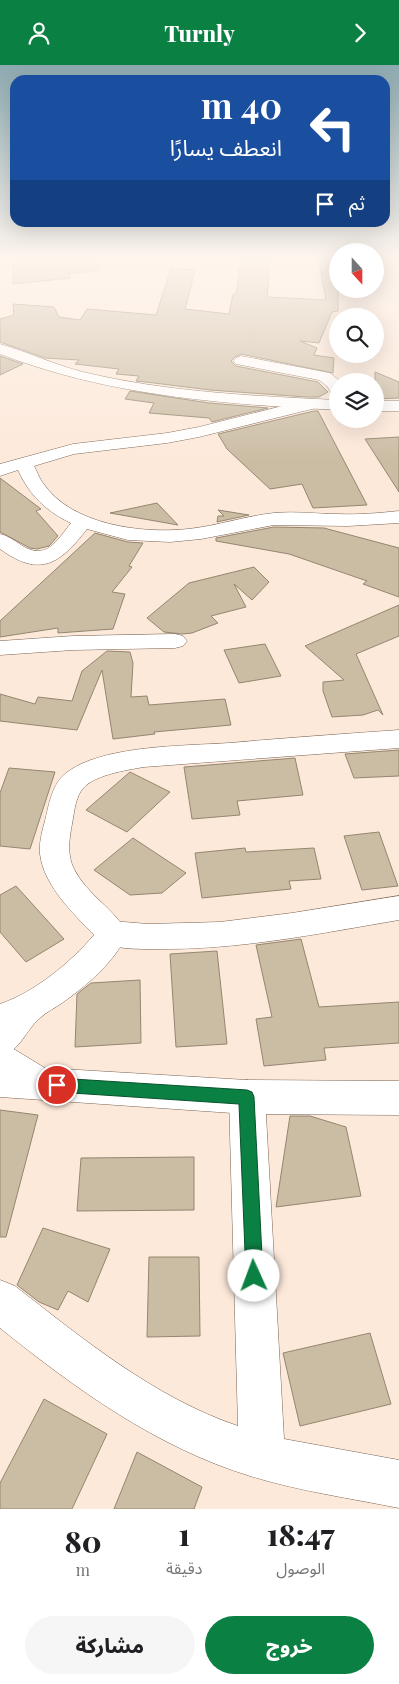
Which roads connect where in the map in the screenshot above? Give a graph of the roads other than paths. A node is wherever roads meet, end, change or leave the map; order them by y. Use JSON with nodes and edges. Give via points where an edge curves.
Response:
{"nodes":[{"id":1,"x":0,"y":349,"type":"edge"},
{"id":2,"x":242,"y":361,"type":"dead end"},
{"id":3,"x":329,"y":380,"type":"edge"},
{"id":4,"x":310,"y":404,"type":"junction"},
{"id":5,"x":329,"y":405,"type":"edge"},
{"id":6,"x":399,"y":406,"type":"edge"},
{"id":7,"x":384,"y":407,"type":"edge"},
{"id":8,"x":24,"y":463,"type":"junction"},
{"id":9,"x":0,"y":471,"type":"edge"},
{"id":10,"x":399,"y":517,"type":"edge"},
{"id":11,"x":83,"y":521,"type":"junction"},
{"id":12,"x":0,"y":540,"type":"edge"},
{"id":13,"x":175,"y":641,"type":"dead end"},
{"id":14,"x":0,"y":648,"type":"edge"},
{"id":15,"x":399,"y":739,"type":"edge"},
{"id":16,"x":399,"y":908,"type":"edge"},
{"id":17,"x":112,"y":934,"type":"junction"},
{"id":18,"x":14,"y":1014,"type":"edge"},
{"id":19,"x":0,"y":1041,"type":"edge"},
{"id":20,"x":0,"y":1059,"type":"edge"},
{"id":21,"x":0,"y":1081,"type":"edge"},
{"id":22,"x":39,"y":1083,"type":"junction"},
{"id":23,"x":247,"y":1097,"type":"junction"},
{"id":24,"x":399,"y":1098,"type":"edge"},
{"id":25,"x":0,"y":1301,"type":"edge"},
{"id":26,"x":262,"y":1455,"type":"junction"},
{"id":27,"x":399,"y":1484,"type":"edge"}],
"edges":[{"from":1,"to":4,"type":"street","via":[[63,373],[92,379],[184,393]]},
{"from":2,"to":3,"type":"street"},
{"from":4,"to":5,"type":"street"},
{"from":4,"to":8,"type":"street","via":[[199,432],[81,448]]},
{"from":6,"to":7,"type":"street"},
{"from":8,"to":9,"type":"street"},
{"from":8,"to":11,"type":"street","via":[[36,487],[47,499],[70,516]]},
{"from":10,"to":11,"type":"street","via":[[355,521],[286,517],[191,535],[162,537],[114,530]]},
{"from":11,"to":12,"type":"street","via":[[63,545],[42,560],[30,558]]},
{"from":13,"to":14,"type":"street"},
{"from":15,"to":17,"type":"street","via":[[156,757],[115,764],[77,778],[68,787],[62,804],[56,859],[74,892]]},
{"from":16,"to":17,"type":"street","via":[[311,924],[229,933],[148,937]]},
{"from":17,"to":18,"type":"street","via":[[96,955]]},
{"from":18,"to":19,"type":"street"},
{"from":20,"to":22,"type":"street"},
{"from":21,"to":22,"type":"street"},
{"from":22,"to":23,"type":"street"},
{"from":23,"to":24,"type":"street"},
{"from":23,"to":26,"type":"street"},
{"from":25,"to":26,"type":"street","via":[[105,1379],[176,1425],[231,1447]]},
{"from":26,"to":27,"type":"street"}]}
